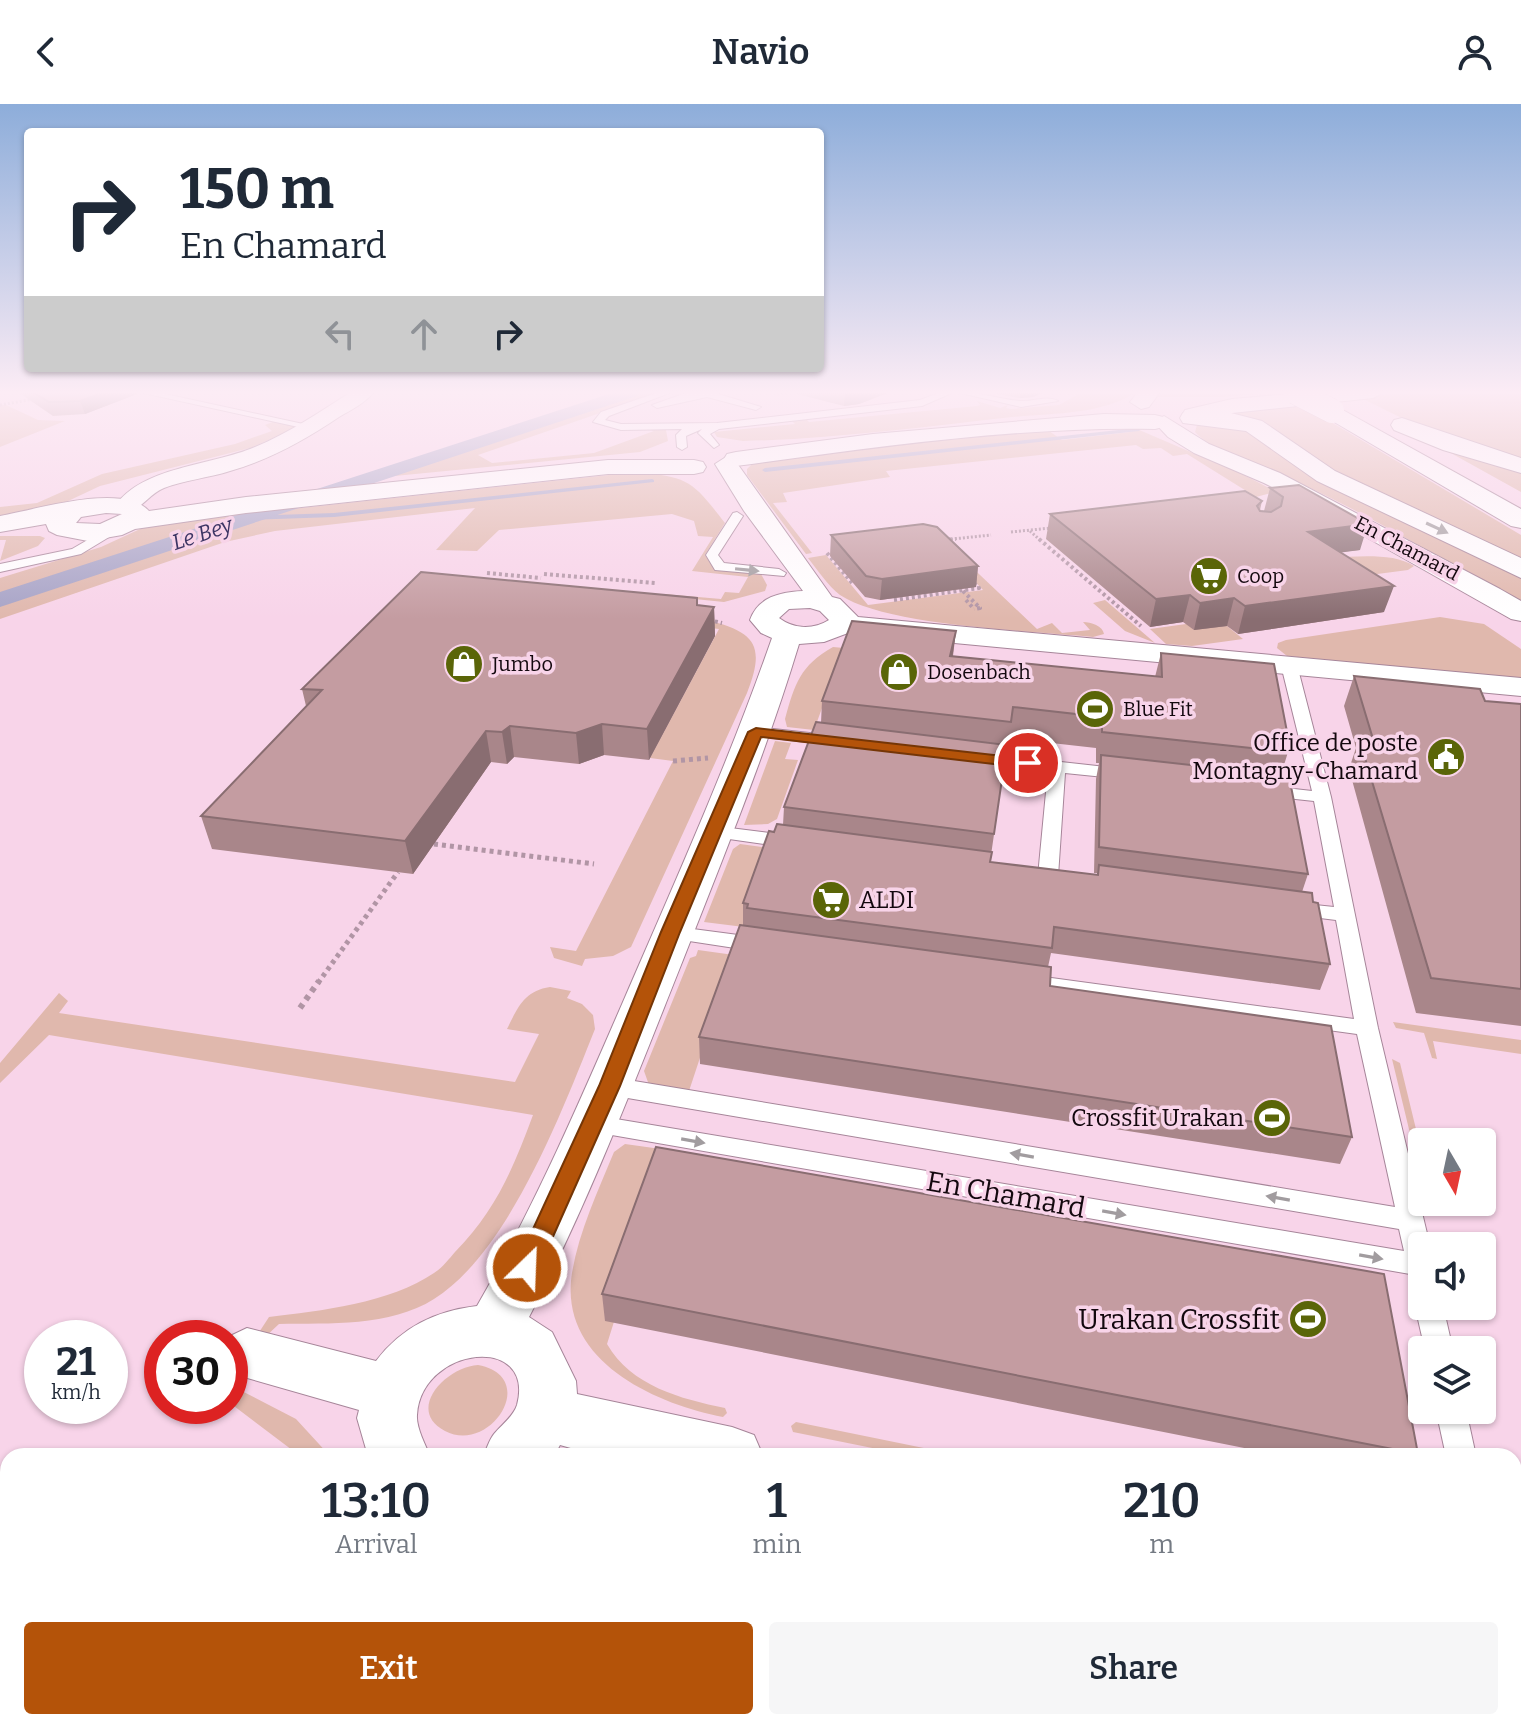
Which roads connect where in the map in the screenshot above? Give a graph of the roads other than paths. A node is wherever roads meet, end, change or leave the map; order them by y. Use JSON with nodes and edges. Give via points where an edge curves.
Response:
{"nodes":[{"id":1,"x":192,"y":468,"type":"edge"},
{"id":2,"x":212,"y":468,"type":"edge"},
{"id":3,"x":496,"y":468,"type":"edge"},
{"id":4,"x":600,"y":468,"type":"edge"},
{"id":5,"x":703,"y":468,"type":"edge"},
{"id":6,"x":730,"y":468,"type":"edge"},
{"id":7,"x":1246,"y":468,"type":"edge"},
{"id":8,"x":1313,"y":468,"type":"edge"},
{"id":9,"x":1445,"y":468,"type":"edge"},
{"id":10,"x":1462,"y":468,"type":"edge"},
{"id":11,"x":1521,"y":502,"type":"edge"},
{"id":12,"x":125,"y":516,"type":"junction"},
{"id":13,"x":737,"y":516,"type":"junction"},
{"id":14,"x":71,"y":520,"type":"junction"},
{"id":15,"x":1521,"y":520,"type":"edge"},
{"id":16,"x":0,"y":527,"type":"edge"},
{"id":17,"x":1,"y":567,"type":"edge"},
{"id":18,"x":1521,"y":569,"type":"edge"},
{"id":19,"x":779,"y":573,"type":"junction"},
{"id":20,"x":818,"y":601,"type":"junction"},
{"id":21,"x":1521,"y":613,"type":"edge"},
{"id":22,"x":788,"y":618,"type":"junction"},
{"id":23,"x":842,"y":624,"type":"junction"},
{"id":24,"x":1289,"y":665,"type":"junction"},
{"id":25,"x":1521,"y":687,"type":"edge"},
{"id":26,"x":756,"y":732,"type":"junction"},
{"id":27,"x":854,"y":743,"type":"edge"},
{"id":28,"x":955,"y":755,"type":"edge"},
{"id":29,"x":1057,"y":767,"type":"junction"},
{"id":30,"x":1134,"y":776,"type":"edge"},
{"id":31,"x":1244,"y":788,"type":"edge"},
{"id":32,"x":1322,"y":797,"type":"junction"},
{"id":33,"x":714,"y":832,"type":"junction"},
{"id":34,"x":819,"y":846,"type":"edge"},
{"id":35,"x":1048,"y":876,"type":"edge"},
{"id":36,"x":1272,"y":906,"type":"edge"},
{"id":37,"x":1344,"y":915,"type":"junction"},
{"id":38,"x":670,"y":932,"type":"junction"},
{"id":39,"x":787,"y":949,"type":"edge"},
{"id":40,"x":1006,"y":979,"type":"edge"},
{"id":41,"x":1367,"y":1028,"type":"junction"},
{"id":42,"x":610,"y":1086,"type":"junction"},
{"id":43,"x":592,"y":1124,"type":"junction"},
{"id":44,"x":1410,"y":1220,"type":"junction"},
{"id":45,"x":1413,"y":1232,"type":"edge"},
{"id":46,"x":1408,"y":1266,"type":"edge"},
{"id":47,"x":493,"y":1330,"type":"junction"},
{"id":48,"x":248,"y":1354,"type":"edge"},
{"id":49,"x":390,"y":1391,"type":"junction"},
{"id":50,"x":1454,"y":1424,"type":"edge"},
{"id":51,"x":529,"y":1434,"type":"edge"},
{"id":52,"x":394,"y":1448,"type":"edge"},
{"id":53,"x":693,"y":1448,"type":"edge"},
{"id":54,"x":1459,"y":1448,"type":"edge"}],
"edges":[{"from":1,"to":14,"type":"street","via":[[115,487]]},
{"from":2,"to":12,"type":"street","via":[[137,491]]},
{"from":3,"to":12,"type":"main road"},
{"from":4,"to":12,"type":"main road"},
{"from":5,"to":13,"type":"street"},
{"from":6,"to":20,"type":"street","via":[[735,482],[819,595]]},
{"from":7,"to":21,"type":"street","name":"En Chamard","via":[[1433,560]]},
{"from":8,"to":18,"type":"main road","one_way":true},
{"from":9,"to":15,"type":"main road"},
{"from":10,"to":11,"type":"main road"},
{"from":12,"to":14,"type":"main road","via":[[91,532]]},
{"from":12,"to":17,"type":"lane","via":[[102,540],[34,564]]},
{"from":13,"to":19,"type":"street"},
{"from":13,"to":19,"type":"lane","one_way":true,"via":[[712,555],[720,567]]},
{"from":14,"to":16,"type":"main road"},
{"from":14,"to":17,"type":"lane","via":[[55,546]]},
{"from":19,"to":22,"type":"street"},
{"from":20,"to":22,"type":"street"},
{"from":20,"to":23,"type":"street","via":[[839,610]]},
{"from":22,"to":23,"type":"street","via":[[821,634]]},
{"from":22,"to":26,"type":"street"},
{"from":23,"to":24,"type":"street"},
{"from":24,"to":25,"type":"street"},
{"from":24,"to":32,"type":"lane","name":"En Chamard"},
{"from":26,"to":27,"type":"lane"},
{"from":26,"to":33,"type":"street"},
{"from":28,"to":29,"type":"lane"},
{"from":29,"to":30,"type":"lane"},
{"from":29,"to":35,"type":"lane"},
{"from":31,"to":32,"type":"lane"},
{"from":32,"to":37,"type":"lane","name":"En Chamard"},
{"from":33,"to":34,"type":"lane"},
{"from":33,"to":38,"type":"street"},
{"from":36,"to":37,"type":"lane"},
{"from":37,"to":41,"type":"lane","name":"En Chamard"},
{"from":38,"to":39,"type":"lane"},
{"from":38,"to":42,"type":"street"},
{"from":40,"to":41,"type":"lane"},
{"from":41,"to":44,"type":"lane","name":"En Chamard"},
{"from":42,"to":43,"type":"street"},
{"from":44,"to":42,"type":"lane","name":"En Chamard","one_way":true},
{"from":43,"to":46,"type":"lane","name":"En Chamard","one_way":true},
{"from":43,"to":47,"type":"street"},
{"from":44,"to":45,"type":"lane","name":"En Chamard"},
{"from":47,"to":49,"type":"street","via":[[468,1330],[421,1350],[402,1368]]},
{"from":47,"to":51,"type":"street","via":[[524,1343],[544,1368],[548,1389]]},
{"from":48,"to":49,"type":"street"},
{"from":49,"to":52,"type":"street","via":[[384,1414]]},
{"from":50,"to":54,"type":"lane"},
{"from":51,"to":53,"type":"street","via":[[615,1432]]}]}
